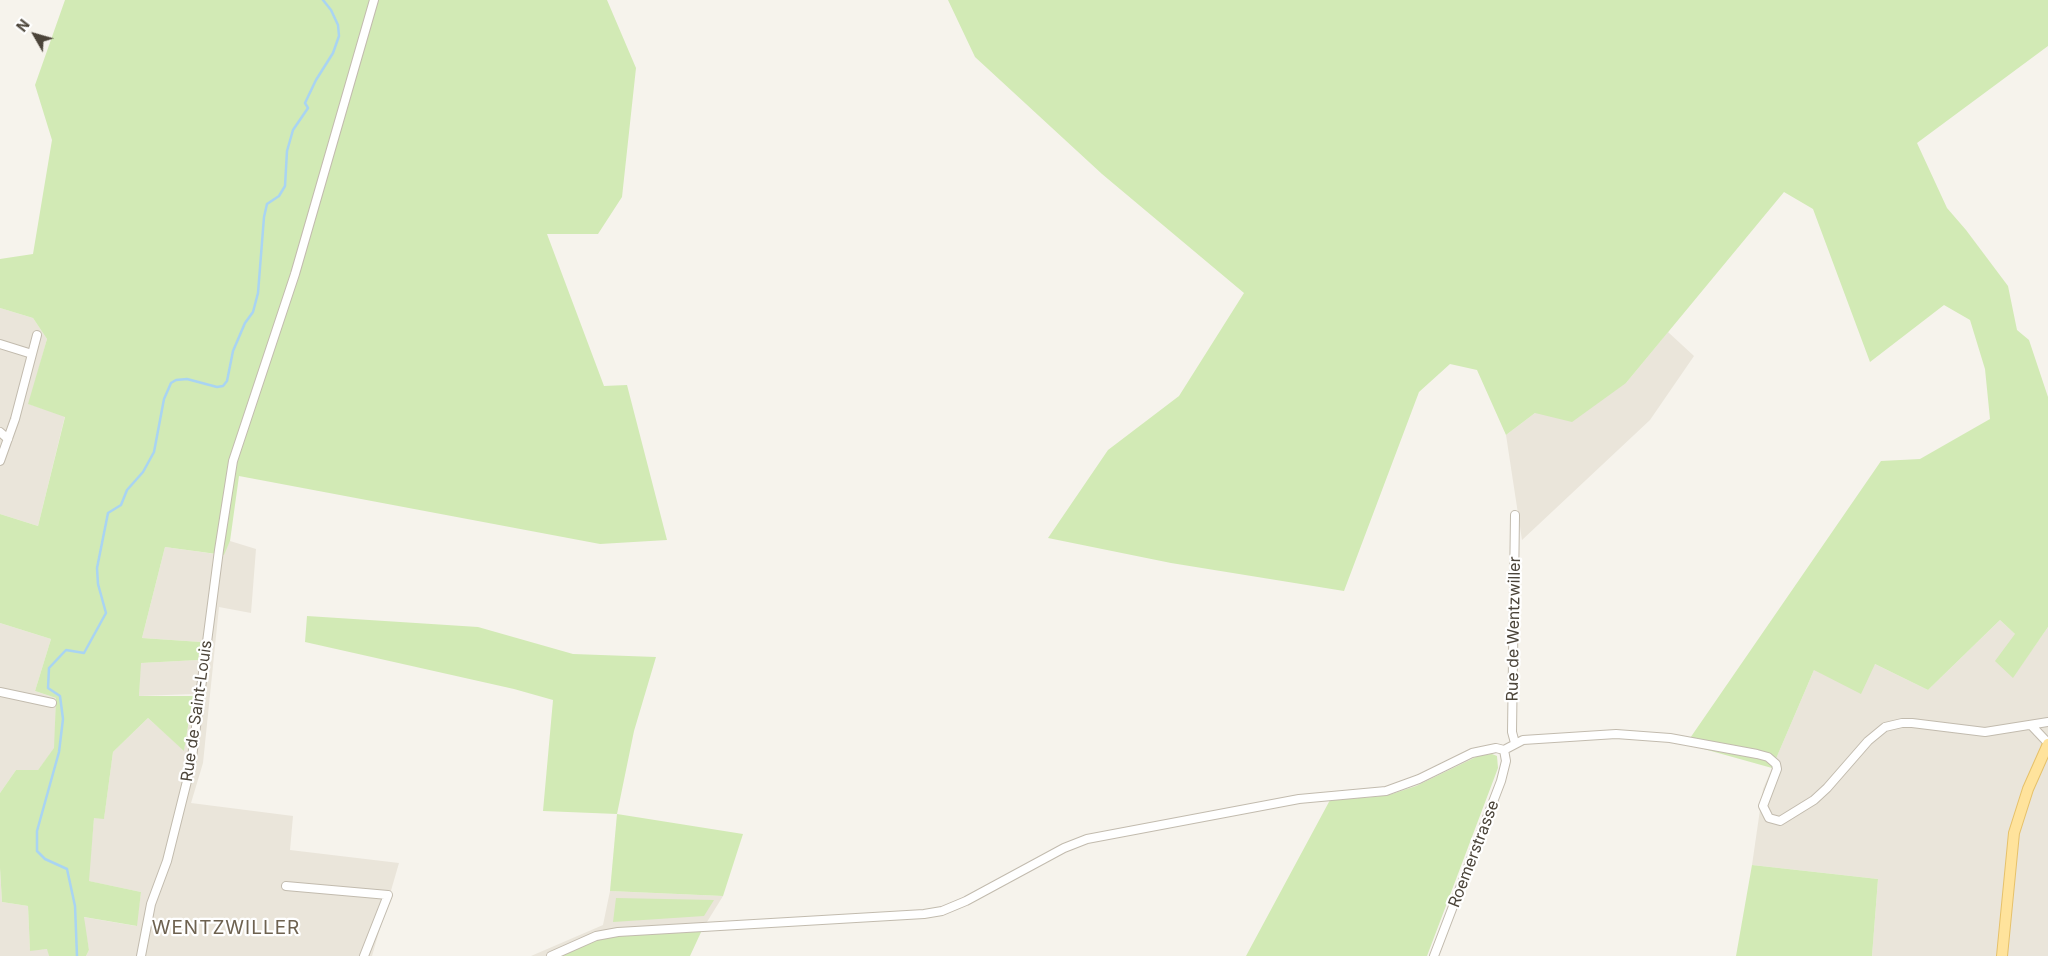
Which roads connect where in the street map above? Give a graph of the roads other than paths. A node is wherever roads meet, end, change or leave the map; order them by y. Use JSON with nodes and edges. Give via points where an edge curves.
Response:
{"nodes":[{"id":1,"x":374,"y":0,"type":"edge"},
{"id":2,"x":37,"y":335,"type":"dead end"},
{"id":3,"x":0,"y":344,"type":"edge"},
{"id":4,"x":32,"y":354,"type":"junction"},
{"id":5,"x":0,"y":432,"type":"edge"},
{"id":6,"x":8,"y":439,"type":"junction"},
{"id":7,"x":0,"y":461,"type":"edge"},
{"id":8,"x":1515,"y":515,"type":"dead end"},
{"id":9,"x":0,"y":692,"type":"edge"},
{"id":10,"x":52,"y":702,"type":"dead end"},
{"id":11,"x":2048,"y":722,"type":"edge"},
{"id":12,"x":2031,"y":725,"type":"junction"},
{"id":13,"x":1515,"y":743,"type":"junction"},
{"id":14,"x":2048,"y":743,"type":"edge"},
{"id":15,"x":1504,"y":750,"type":"junction"},
{"id":16,"x":286,"y":886,"type":"dead end"},
{"id":17,"x":142,"y":956,"type":"edge"},
{"id":18,"x":364,"y":956,"type":"edge"},
{"id":19,"x":551,"y":956,"type":"edge"},
{"id":20,"x":1434,"y":956,"type":"edge"},
{"id":21,"x":2002,"y":956,"type":"edge"}],
"edges":[{"from":1,"to":17,"type":"street","name":"Rue de Saint-Louis","via":[[295,274],[233,461],[192,766],[170,852],[150,904]]},
{"from":2,"to":4,"type":"street"},
{"from":3,"to":4,"type":"street"},
{"from":4,"to":6,"type":"street"},
{"from":5,"to":6,"type":"street"},
{"from":6,"to":7,"type":"street"},
{"from":8,"to":13,"type":"street","name":"Rue de Wentzwiller","via":[[1512,732]]},
{"from":9,"to":10,"type":"street"},
{"from":11,"to":12,"type":"street"},
{"from":12,"to":13,"type":"street","via":[[1985,732],[1912,723],[1885,727],[1814,800],[1780,821],[1769,818],[1763,806],[1777,769],[1768,757],[1616,734],[1530,739]]},
{"from":12,"to":14,"type":"street"},
{"from":13,"to":15,"type":"street"},
{"from":14,"to":21,"type":"main road","via":[[2014,833]]},
{"from":15,"to":19,"type":"street","via":[[1496,748],[1472,753],[1419,779],[1386,790],[1299,799],[1086,839],[942,912],[618,932],[596,936]]},
{"from":15,"to":20,"type":"street","name":"Roemerstrasse","via":[[1506,761],[1500,786]]},
{"from":16,"to":18,"type":"street","via":[[388,895]]}]}
